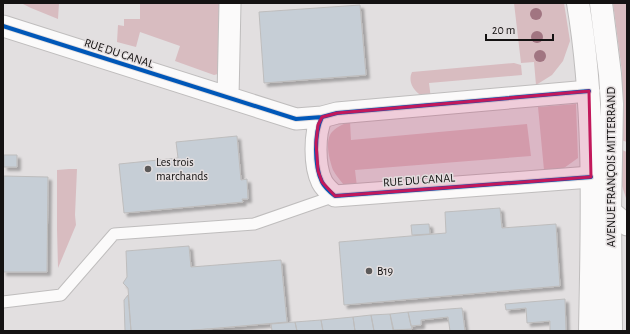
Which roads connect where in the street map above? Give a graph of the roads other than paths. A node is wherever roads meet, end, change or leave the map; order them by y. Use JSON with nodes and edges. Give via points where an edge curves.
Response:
{"nodes":[{"id":1,"x":230,"y":3,"type":"edge"},
{"id":2,"x":578,"y":3,"type":"edge"},
{"id":3,"x":601,"y":3,"type":"edge"},
{"id":4,"x":3,"y":26,"type":"edge"},
{"id":5,"x":589,"y":92,"type":"junction"},
{"id":6,"x":228,"y":97,"type":"junction"},
{"id":7,"x":322,"y":117,"type":"junction"},
{"id":8,"x":590,"y":177,"type":"junction"},
{"id":9,"x":335,"y":196,"type":"junction"},
{"id":10,"x":610,"y":211,"type":"junction"},
{"id":11,"x":627,"y":225,"type":"edge"},
{"id":12,"x":3,"y":302,"type":"edge"},
{"id":13,"x":590,"y":331,"type":"edge"},
{"id":14,"x":611,"y":331,"type":"edge"}],
"edges":[{"from":1,"to":6,"type":"street"},
{"from":2,"to":5,"type":"main road","name":"AVENUE FRANÇOIS MITTERRAND"},
{"from":3,"to":10,"type":"main road","name":"AVENUE FRANÇOIS MITTERRAND","via":[[612,111]]},
{"from":4,"to":6,"type":"street","name":"RUE DU CANAL"},
{"from":5,"to":7,"type":"street","name":"RUE DU CANAL"},
{"from":5,"to":8,"type":"main road","name":"AVENUE FRANÇOIS MITTERRAND"},
{"from":6,"to":7,"type":"street","name":"RUE DU CANAL","via":[[296,119]]},
{"from":7,"to":9,"type":"street","via":[[318,125],[316,143],[318,171],[322,182]]},
{"from":8,"to":9,"type":"street","name":"RUE DU CANAL"},
{"from":8,"to":13,"type":"main road","name":"AVENUE FRANÇOIS MITTERRAND"},
{"from":9,"to":12,"type":"lane","via":[[254,224],[114,234],[61,295]]},
{"from":10,"to":11,"type":"street"},
{"from":10,"to":14,"type":"main road","name":"AVENUE FRANÇOIS MITTERRAND"}]}
